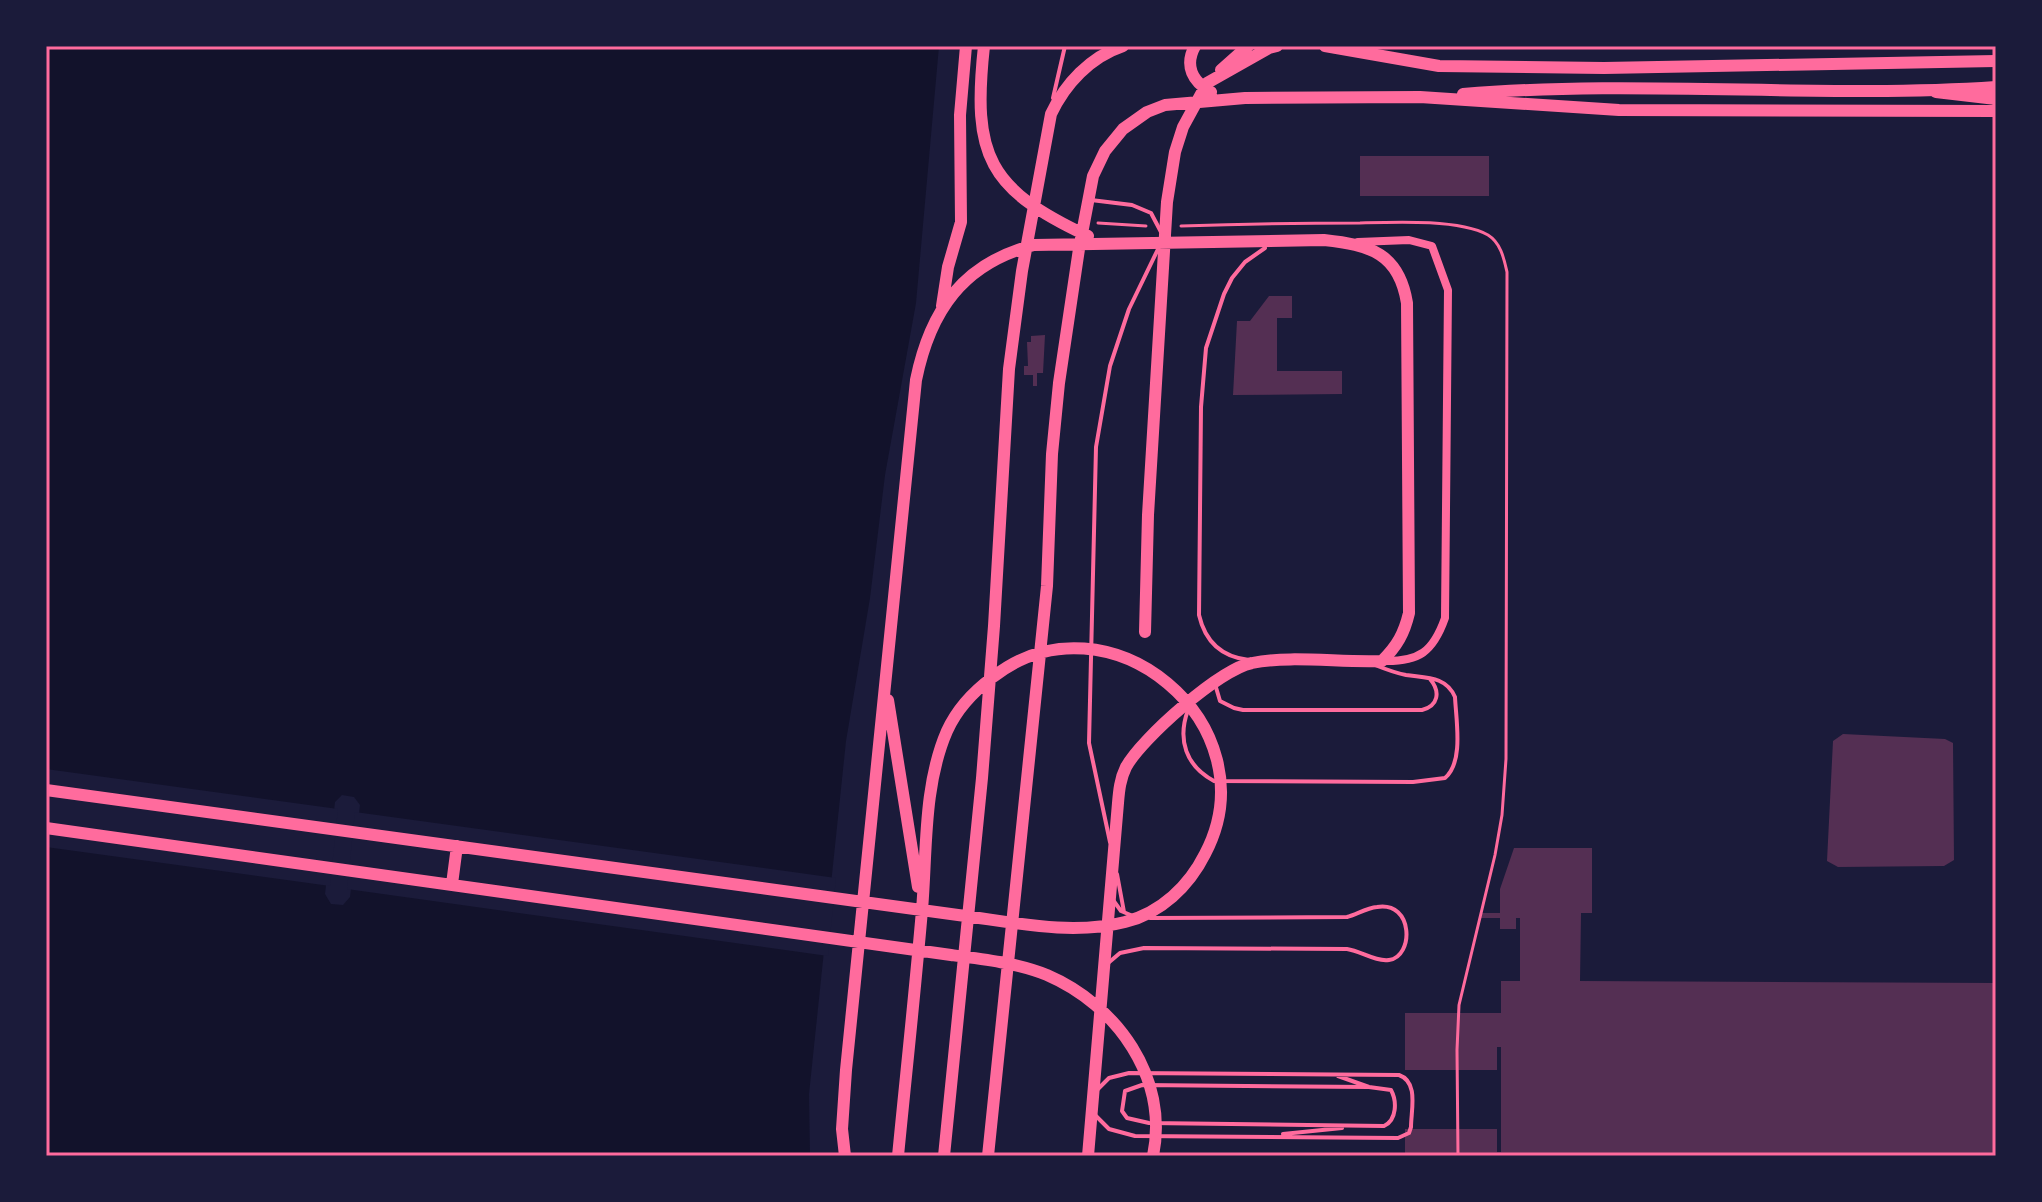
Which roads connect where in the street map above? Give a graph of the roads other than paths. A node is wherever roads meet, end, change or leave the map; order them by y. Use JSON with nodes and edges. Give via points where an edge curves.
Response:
{"nodes":[{"id":1,"x":966,"y":46,"type":"edge"},
{"id":2,"x":984,"y":46,"type":"edge"},
{"id":3,"x":1065,"y":46,"type":"edge"},
{"id":4,"x":1123,"y":46,"type":"edge"},
{"id":5,"x":1195,"y":46,"type":"edge"},
{"id":6,"x":1248,"y":46,"type":"edge"},
{"id":7,"x":1277,"y":46,"type":"edge"},
{"id":8,"x":1325,"y":46,"type":"edge"},
{"id":9,"x":1996,"y":61,"type":"edge"},
{"id":10,"x":1207,"y":83,"type":"junction"},
{"id":11,"x":1996,"y":87,"type":"edge"},
{"id":12,"x":1936,"y":91,"type":"junction"},
{"id":13,"x":1420,"y":97,"type":"junction"},
{"id":14,"x":1245,"y":98,"type":"junction"},
{"id":15,"x":1996,"y":98,"type":"edge"},
{"id":16,"x":1996,"y":111,"type":"edge"},
{"id":17,"x":1051,"y":114,"type":"junction"},
{"id":18,"x":1089,"y":199,"type":"junction"},
{"id":19,"x":1102,"y":243,"type":"junction"},
{"id":20,"x":1352,"y":243,"type":"junction"},
{"id":21,"x":1265,"y":248,"type":"dead end"},
{"id":22,"x":941,"y":310,"type":"junction"},
{"id":23,"x":1145,"y":632,"type":"dead end"},
{"id":24,"x":1268,"y":661,"type":"junction"},
{"id":25,"x":1382,"y":661,"type":"junction"},
{"id":26,"x":1365,"y":662,"type":"junction"},
{"id":27,"x":1220,"y":677,"type":"junction"},
{"id":28,"x":1429,"y":678,"type":"junction"},
{"id":29,"x":885,"y":685,"type":"junction"},
{"id":30,"x":1193,"y":698,"type":"junction"},
{"id":31,"x":46,"y":790,"type":"edge"},
{"id":32,"x":46,"y":828,"type":"edge"},
{"id":33,"x":457,"y":846,"type":"junction"},
{"id":34,"x":452,"y":884,"type":"junction"},
{"id":35,"x":1110,"y":896,"type":"junction"},
{"id":36,"x":1124,"y":912,"type":"dead end"},
{"id":37,"x":922,"y":914,"type":"junction"},
{"id":38,"x":1104,"y":970,"type":"junction"},
{"id":39,"x":1331,"y":1074,"type":"junction"},
{"id":40,"x":1369,"y":1087,"type":"junction"},
{"id":41,"x":1094,"y":1094,"type":"junction"},
{"id":42,"x":1093,"y":1113,"type":"junction"},
{"id":43,"x":1360,"y":1125,"type":"junction"},
{"id":44,"x":1262,"y":1137,"type":"junction"},
{"id":45,"x":845,"y":1156,"type":"edge"},
{"id":46,"x":898,"y":1156,"type":"edge"},
{"id":47,"x":944,"y":1156,"type":"edge"},
{"id":48,"x":988,"y":1156,"type":"edge"},
{"id":49,"x":1088,"y":1156,"type":"edge"},
{"id":50,"x":1153,"y":1156,"type":"edge"}],
"edges":[{"from":1,"to":22,"type":"main road","via":[[960,115],[961,222]]},
{"from":2,"to":19,"type":"main road","via":[[981,123],[1000,176],[1020,199]]},
{"from":3,"to":17,"type":"lane"},
{"from":4,"to":17,"type":"main road","via":[[1080,72]]},
{"from":5,"to":14,"type":"main road","via":[[1191,71],[1198,85]]},
{"from":6,"to":10,"type":"main road"},
{"from":7,"to":10,"type":"main road"},
{"from":8,"to":9,"type":"main road","via":[[1439,66]]},
{"from":10,"to":23,"type":"main road","via":[[1183,127],[1167,202]]},
{"from":11,"to":12,"type":"main road"},
{"from":12,"to":13,"type":"main road","via":[[1603,88]]},
{"from":12,"to":15,"type":"main road"},
{"from":13,"to":14,"type":"main road"},
{"from":13,"to":16,"type":"main road","via":[[1619,110]]},
{"from":14,"to":18,"type":"main road","via":[[1165,105],[1147,112],[1105,151]]},
{"from":17,"to":47,"type":"main road","via":[[1009,369],[984,748]]},
{"from":18,"to":36,"type":"lane","via":[[1151,213],[1161,232],[1160,247],[1129,309],[1110,366],[1096,447],[1089,743]]},
{"from":18,"to":48,"type":"main road","via":[[1059,383],[1047,586]]},
{"from":19,"to":20,"type":"main road"},
{"from":19,"to":22,"type":"main road","via":[[1059,242],[1009,251],[969,276]]},
{"from":20,"to":25,"type":"main road","via":[[1373,250],[1397,271],[1409,322],[1409,613],[1396,648]]},
{"from":20,"to":25,"type":"street","via":[[1409,240],[1432,246],[1448,290],[1445,618],[1425,653]]},
{"from":21,"to":24,"type":"lane","via":[[1245,262],[1224,294],[1206,348],[1199,615],[1217,648],[1233,657]]},
{"from":22,"to":29,"type":"main road","via":[[916,380]]},
{"from":24,"to":26,"type":"main road"},
{"from":24,"to":27,"type":"main road","via":[[1242,665]]},
{"from":25,"to":26,"type":"main road"},
{"from":26,"to":28,"type":"lane"},
{"from":27,"to":28,"type":"lane","via":[[1215,682],[1217,695],[1234,708],[1332,710],[1428,708],[1437,697]]},
{"from":27,"to":30,"type":"main road"},
{"from":28,"to":30,"type":"lane","via":[[1445,683],[1455,697],[1456,754],[1450,774],[1429,782],[1214,781],[1202,774],[1184,746],[1184,721]]},
{"from":29,"to":37,"type":"main road"},
{"from":29,"to":45,"type":"main road","via":[[843,1100]]},
{"from":30,"to":35,"type":"main road","via":[[1125,770]]},
{"from":31,"to":33,"type":"main road"},
{"from":32,"to":34,"type":"main road"},
{"from":33,"to":34,"type":"main road"},
{"from":33,"to":37,"type":"main road","via":[[911,909],[926,911],[958,915],[1041,926],[1128,922],[1156,909],[1191,879],[1217,824],[1218,768],[1189,703],[1152,670],[1090,649],[1053,649],[1027,656],[984,684],[959,710],[937,760],[931,798],[925,871],[924,885],[923,900]]},
{"from":34,"to":50,"type":"main road","via":[[982,959],[1046,975],[1090,999],[1139,1057],[1153,1100]]},
{"from":35,"to":38,"type":"main road"},
{"from":35,"to":38,"type":"lane","via":[[1121,911],[1145,918],[1339,917],[1388,907],[1403,916],[1405,946],[1391,960],[1347,949],[1144,948],[1120,953]]},
{"from":37,"to":46,"type":"main road"},
{"from":38,"to":41,"type":"main road"},
{"from":39,"to":40,"type":"lane"},
{"from":39,"to":41,"type":"lane","via":[[1129,1073],[1109,1078]]},
{"from":39,"to":44,"type":"lane","via":[[1405,1077],[1412,1085],[1409,1133],[1398,1138]]},
{"from":40,"to":43,"type":"lane","via":[[1391,1090],[1394,1117],[1384,1126]]},
{"from":40,"to":43,"type":"lane","via":[[1142,1085],[1125,1091],[1121,1103],[1127,1118],[1149,1123]]},
{"from":41,"to":42,"type":"main road"},
{"from":42,"to":44,"type":"lane","via":[[1109,1129],[1135,1136]]},
{"from":42,"to":49,"type":"main road"},
{"from":43,"to":44,"type":"lane"}]}
